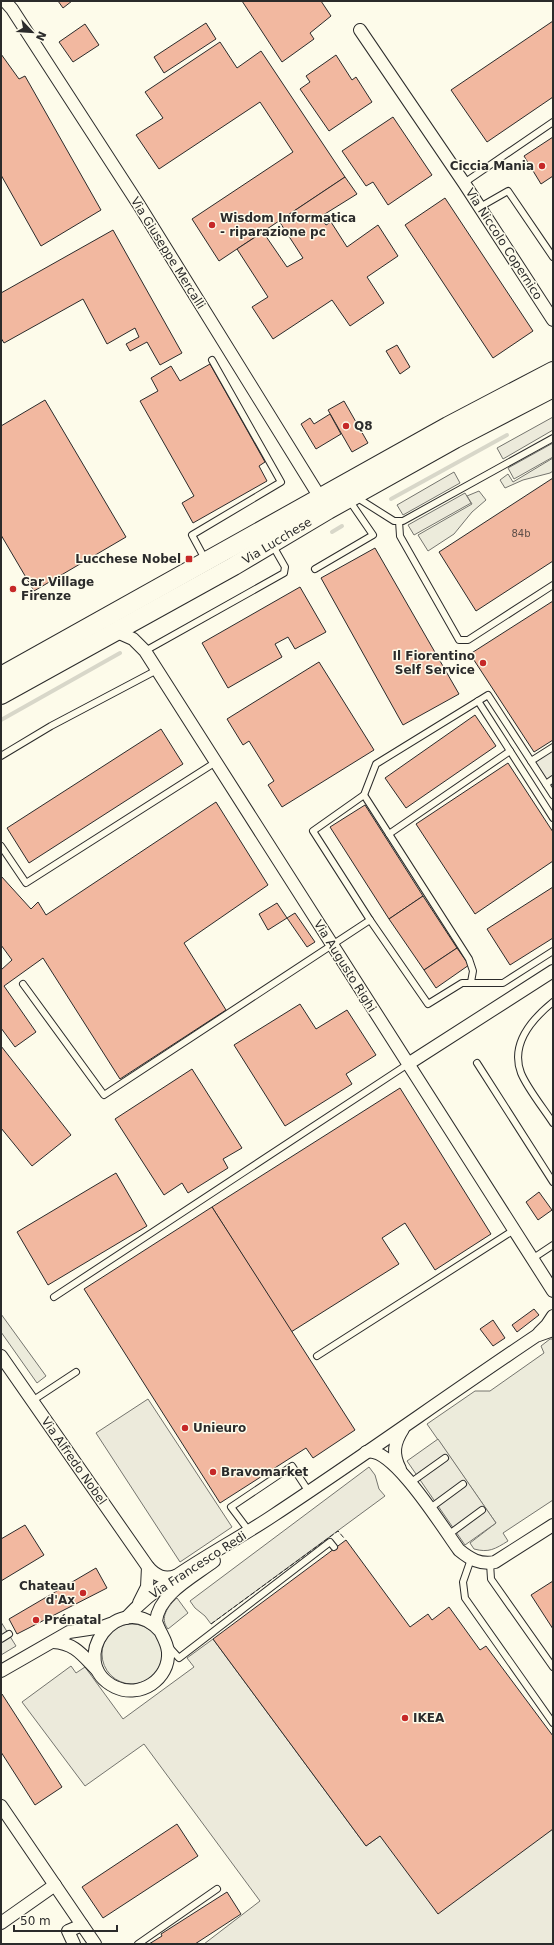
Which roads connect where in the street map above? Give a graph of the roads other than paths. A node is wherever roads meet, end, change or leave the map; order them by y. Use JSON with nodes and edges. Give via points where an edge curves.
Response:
{"nodes":[{"id":1,"x":9,"y":4,"type":"edge"},
{"id":2,"x":360,"y":30,"type":"dead end"},
{"id":3,"x":553,"y":122,"type":"edge"},
{"id":4,"x":464,"y":183,"type":"junction"},
{"id":5,"x":480,"y":207,"type":"junction"},
{"id":6,"x":553,"y":257,"type":"edge"},
{"id":7,"x":553,"y":320,"type":"edge"},
{"id":8,"x":212,"y":360,"type":"dead end"},
{"id":9,"x":553,"y":371,"type":"edge"},
{"id":10,"x":553,"y":388,"type":"edge"},
{"id":11,"x":553,"y":438,"type":"edge"},
{"id":12,"x":351,"y":498,"type":"junction"},
{"id":13,"x":321,"y":499,"type":"junction"},
{"id":14,"x":399,"y":521,"type":"junction"},
{"id":15,"x":272,"y":544,"type":"junction"},
{"id":16,"x":207,"y":562,"type":"junction"},
{"id":17,"x":315,"y":569,"type":"dead end"},
{"id":18,"x":553,"y":584,"type":"edge"},
{"id":19,"x":143,"y":615,"type":"junction"},
{"id":20,"x":115,"y":631,"type":"junction"},
{"id":21,"x":143,"y":649,"type":"junction"},
{"id":22,"x":157,"y":670,"type":"junction"},
{"id":23,"x":1,"y":676,"type":"edge"},
{"id":24,"x":1,"y":695,"type":"edge"},
{"id":25,"x":478,"y":701,"type":"junction"},
{"id":26,"x":553,"y":747,"type":"edge"},
{"id":27,"x":510,"y":751,"type":"junction"},
{"id":28,"x":1,"y":756,"type":"edge"},
{"id":29,"x":531,"y":761,"type":"junction"},
{"id":30,"x":216,"y":762,"type":"junction"},
{"id":31,"x":553,"y":779,"type":"edge"},
{"id":32,"x":546,"y":784,"type":"junction"},
{"id":33,"x":364,"y":795,"type":"junction"},
{"id":34,"x":553,"y":795,"type":"edge"},
{"id":35,"x":553,"y":818,"type":"edge"},
{"id":36,"x":389,"y":834,"type":"junction"},
{"id":37,"x":1,"y":846,"type":"edge"},
{"id":38,"x":370,"y":920,"type":"junction"},
{"id":39,"x":332,"y":945,"type":"junction"},
{"id":40,"x":553,"y":951,"type":"edge"},
{"id":41,"x":553,"y":971,"type":"edge"},
{"id":42,"x":471,"y":982,"type":"junction"},
{"id":43,"x":23,"y":984,"type":"dead end"},
{"id":44,"x":553,"y":1002,"type":"edge"},
{"id":45,"x":477,"y":1063,"type":"dead end"},
{"id":46,"x":408,"y":1064,"type":"junction"},
{"id":47,"x":553,"y":1123,"type":"edge"},
{"id":48,"x":553,"y":1182,"type":"edge"},
{"id":49,"x":514,"y":1230,"type":"junction"},
{"id":50,"x":553,"y":1245,"type":"edge"},
{"id":51,"x":532,"y":1258,"type":"junction"},
{"id":52,"x":552,"y":1291,"type":"edge"},
{"id":53,"x":54,"y":1297,"type":"dead end"},
{"id":54,"x":553,"y":1316,"type":"edge"},
{"id":55,"x":553,"y":1330,"type":"edge"},
{"id":56,"x":536,"y":1336,"type":"junction"},
{"id":57,"x":1,"y":1356,"type":"edge"},
{"id":58,"x":317,"y":1356,"type":"dead end"},
{"id":59,"x":76,"y":1372,"type":"dead end"},
{"id":60,"x":32,"y":1400,"type":"junction"},
{"id":61,"x":408,"y":1423,"type":"junction"},
{"id":62,"x":366,"y":1452,"type":"junction"},
{"id":63,"x":445,"y":1458,"type":"dead end"},
{"id":64,"x":402,"y":1471,"type":"junction"},
{"id":65,"x":410,"y":1483,"type":"junction"},
{"id":66,"x":463,"y":1484,"type":"dead end"},
{"id":67,"x":308,"y":1492,"type":"junction"},
{"id":68,"x":429,"y":1509,"type":"junction"},
{"id":69,"x":482,"y":1510,"type":"dead end"},
{"id":70,"x":274,"y":1516,"type":"junction"},
{"id":71,"x":553,"y":1525,"type":"edge"},
{"id":72,"x":249,"y":1531,"type":"junction"},
{"id":73,"x":448,"y":1535,"type":"junction"},
{"id":74,"x":334,"y":1547,"type":"dead end"},
{"id":75,"x":471,"y":1559,"type":"junction"},
{"id":76,"x":490,"y":1563,"type":"junction"},
{"id":77,"x":148,"y":1567,"type":"junction"},
{"id":78,"x":179,"y":1575,"type":"junction"},
{"id":79,"x":139,"y":1604,"type":"junction"},
{"id":80,"x":126,"y":1618,"type":"junction"},
{"id":81,"x":112,"y":1623,"type":"junction"},
{"id":82,"x":160,"y":1631,"type":"junction"},
{"id":83,"x":9,"y":1634,"type":"dead end"},
{"id":84,"x":1,"y":1639,"type":"edge"},
{"id":85,"x":53,"y":1642,"type":"junction"},
{"id":86,"x":167,"y":1646,"type":"junction"},
{"id":87,"x":553,"y":1667,"type":"edge"},
{"id":88,"x":1,"y":1671,"type":"edge"},
{"id":89,"x":104,"y":1678,"type":"junction"},
{"id":90,"x":553,"y":1723,"type":"edge"},
{"id":91,"x":1,"y":1806,"type":"edge"},
{"id":92,"x":55,"y":1885,"type":"junction"},
{"id":93,"x":217,"y":1889,"type":"dead end"},
{"id":94,"x":1,"y":1923,"type":"edge"},
{"id":95,"x":82,"y":1925,"type":"junction"},
{"id":96,"x":74,"y":1944,"type":"edge"},
{"id":97,"x":95,"y":1944,"type":"edge"},
{"id":98,"x":138,"y":1944,"type":"edge"}],
"edges":[{"from":1,"to":13,"type":"street","name":"Via Giuseppe Mercalli","via":[[139,205]]},
{"from":2,"to":4,"type":"street","name":"Via Niccolo Copernico"},
{"from":3,"to":4,"type":"lane"},
{"from":4,"to":5,"type":"street","name":"Via Niccolo Copernico"},
{"from":5,"to":6,"type":"lane","via":[[508,191]]},
{"from":5,"to":7,"type":"street","name":"Via Niccolo Copernico"},
{"from":8,"to":16,"type":"lane","via":[[281,482],[192,535]]},
{"from":9,"to":13,"type":"main road","name":"Via Lucchese","via":[[448,426]]},
{"from":10,"to":12,"type":"main road","name":"Via Lucchese"},
{"from":11,"to":14,"type":"lane"},
{"from":12,"to":14,"type":"lane","via":[[394,521]]},
{"from":12,"to":15,"type":"main road","name":"Via Lucchese"},
{"from":12,"to":17,"type":"lane","via":[[373,535]]},
{"from":13,"to":16,"type":"main road","name":"Via Lucchese"},
{"from":14,"to":18,"type":"lane","via":[[400,536],[459,640],[468,640]]},
{"from":15,"to":19,"type":"main road","name":"Via Lucchese"},
{"from":15,"to":21,"type":"lane","via":[[285,567],[284,574]]},
{"from":16,"to":23,"type":"main road","name":"Via Lucchese"},
{"from":19,"to":20,"type":"main road","name":"Via Lucchese"},
{"from":19,"to":21,"type":"street","name":"Via Augusto Righi","via":[[139,631]]},
{"from":20,"to":21,"type":"street","name":"Via Augusto Righi","via":[[128,635]]},
{"from":20,"to":24,"type":"main road","name":"Via Lucchese"},
{"from":21,"to":22,"type":"street","name":"Via Augusto Righi"},
{"from":22,"to":28,"type":"lane","via":[[51,726]]},
{"from":22,"to":30,"type":"street","name":"Via Augusto Righi"},
{"from":25,"to":27,"type":"lane"},
{"from":25,"to":29,"type":"lane","via":[[488,695]]},
{"from":25,"to":33,"type":"lane","via":[[376,764]]},
{"from":26,"to":29,"type":"lane"},
{"from":27,"to":35,"type":"lane"},
{"from":27,"to":36,"type":"lane"},
{"from":29,"to":32,"type":"lane"},
{"from":30,"to":37,"type":"lane","via":[[26,883]]},
{"from":30,"to":39,"type":"street","name":"Via Augusto Righi"},
{"from":31,"to":32,"type":"lane"},
{"from":32,"to":34,"type":"lane"},
{"from":33,"to":36,"type":"lane"},
{"from":33,"to":38,"type":"lane","via":[[313,831]]},
{"from":36,"to":42,"type":"lane","via":[[469,959],[473,971]]},
{"from":38,"to":39,"type":"lane"},
{"from":38,"to":42,"type":"lane","via":[[428,1004],[462,983]]},
{"from":39,"to":43,"type":"lane","via":[[104,1095]]},
{"from":39,"to":46,"type":"street","name":"Via Augusto Righi"},
{"from":40,"to":42,"type":"lane","via":[[503,983]]},
{"from":41,"to":46,"type":"street"},
{"from":44,"to":47,"type":"lane","via":[[530,1025],[518,1049],[521,1074]]},
{"from":45,"to":48,"type":"lane"},
{"from":46,"to":49,"type":"street","name":"Via Augusto Righi"},
{"from":46,"to":53,"type":"lane"},
{"from":49,"to":51,"type":"street","name":"Via Augusto Righi"},
{"from":49,"to":58,"type":"lane"},
{"from":50,"to":51,"type":"lane"},
{"from":51,"to":52,"type":"street","name":"Via Augusto Righi"},
{"from":54,"to":56,"type":"street"},
{"from":55,"to":56,"type":"street"},
{"from":56,"to":61,"type":"street","name":"Via Francesco Redi"},
{"from":57,"to":60,"type":"street","name":"Via Alfredo Nobel"},
{"from":59,"to":60,"type":"lane"},
{"from":60,"to":77,"type":"street","name":"Via Alfredo Nobel"},
{"from":61,"to":62,"type":"street","name":"Via Francesco Redi"},
{"from":61,"to":64,"type":"street","via":[[399,1435],[395,1447],[395,1456]]},
{"from":62,"to":64,"type":"street","via":[[380,1454]]},
{"from":62,"to":67,"type":"street","name":"Via Francesco Redi"},
{"from":63,"to":65,"type":"lane"},
{"from":64,"to":65,"type":"street"},
{"from":65,"to":68,"type":"street"},
{"from":66,"to":68,"type":"lane"},
{"from":67,"to":70,"type":"street","name":"Via Francesco Redi"},
{"from":67,"to":72,"type":"lane","via":[[292,1466],[230,1507]]},
{"from":68,"to":73,"type":"street"},
{"from":69,"to":73,"type":"lane"},
{"from":70,"to":72,"type":"street","name":"Via Francesco Redi"},
{"from":70,"to":82,"type":"street","name":"Via Francesco Redi","via":[[166,1598],[156,1621]]},
{"from":71,"to":76,"type":"street"},
{"from":72,"to":78,"type":"street","name":"Via Francesco Redi"},
{"from":73,"to":75,"type":"street","via":[[459,1550]]},
{"from":74,"to":86,"type":"lane","via":[[330,1542],[179,1658]]},
{"from":75,"to":76,"type":"street"},
{"from":75,"to":90,"type":"lane","via":[[464,1582],[465,1598]]},
{"from":76,"to":87,"type":"lane","via":[[490,1579]]},
{"from":77,"to":78,"type":"street","name":"Via Alfredo Nobel","via":[[155,1574],[165,1578]]},
{"from":77,"to":79,"type":"street","via":[[147,1587]]},
{"from":78,"to":79,"type":"street","name":"Via Francesco Redi"},
{"from":79,"to":80,"type":"street","name":"Via Francesco Redi"},
{"from":80,"to":81,"type":"street","name":"Via Francesco Redi"},
{"from":80,"to":82,"type":"street","name":"Via Francesco Redi","via":[[146,1620]]},
{"from":81,"to":85,"type":"street","name":"Via Francesco Redi","via":[[70,1632]]},
{"from":81,"to":89,"type":"street","name":"Via Francesco Redi","via":[[99,1637],[95,1648],[97,1666]]},
{"from":82,"to":86,"type":"street","name":"Via Francesco Redi"},
{"from":83,"to":84,"type":"lane"},
{"from":85,"to":88,"type":"street","name":"Via Francesco Redi"},
{"from":85,"to":89,"type":"street","name":"Via Francesco Redi","via":[[70,1645],[82,1652]]},
{"from":86,"to":89,"type":"street","name":"Via Francesco Redi","via":[[165,1670],[147,1687],[126,1690],[116,1687]]},
{"from":91,"to":92,"type":"street"},
{"from":92,"to":94,"type":"street"},
{"from":92,"to":95,"type":"street"},
{"from":93,"to":98,"type":"lane"},
{"from":95,"to":96,"type":"street","via":[[68,1931]]},
{"from":95,"to":97,"type":"street"}]}
